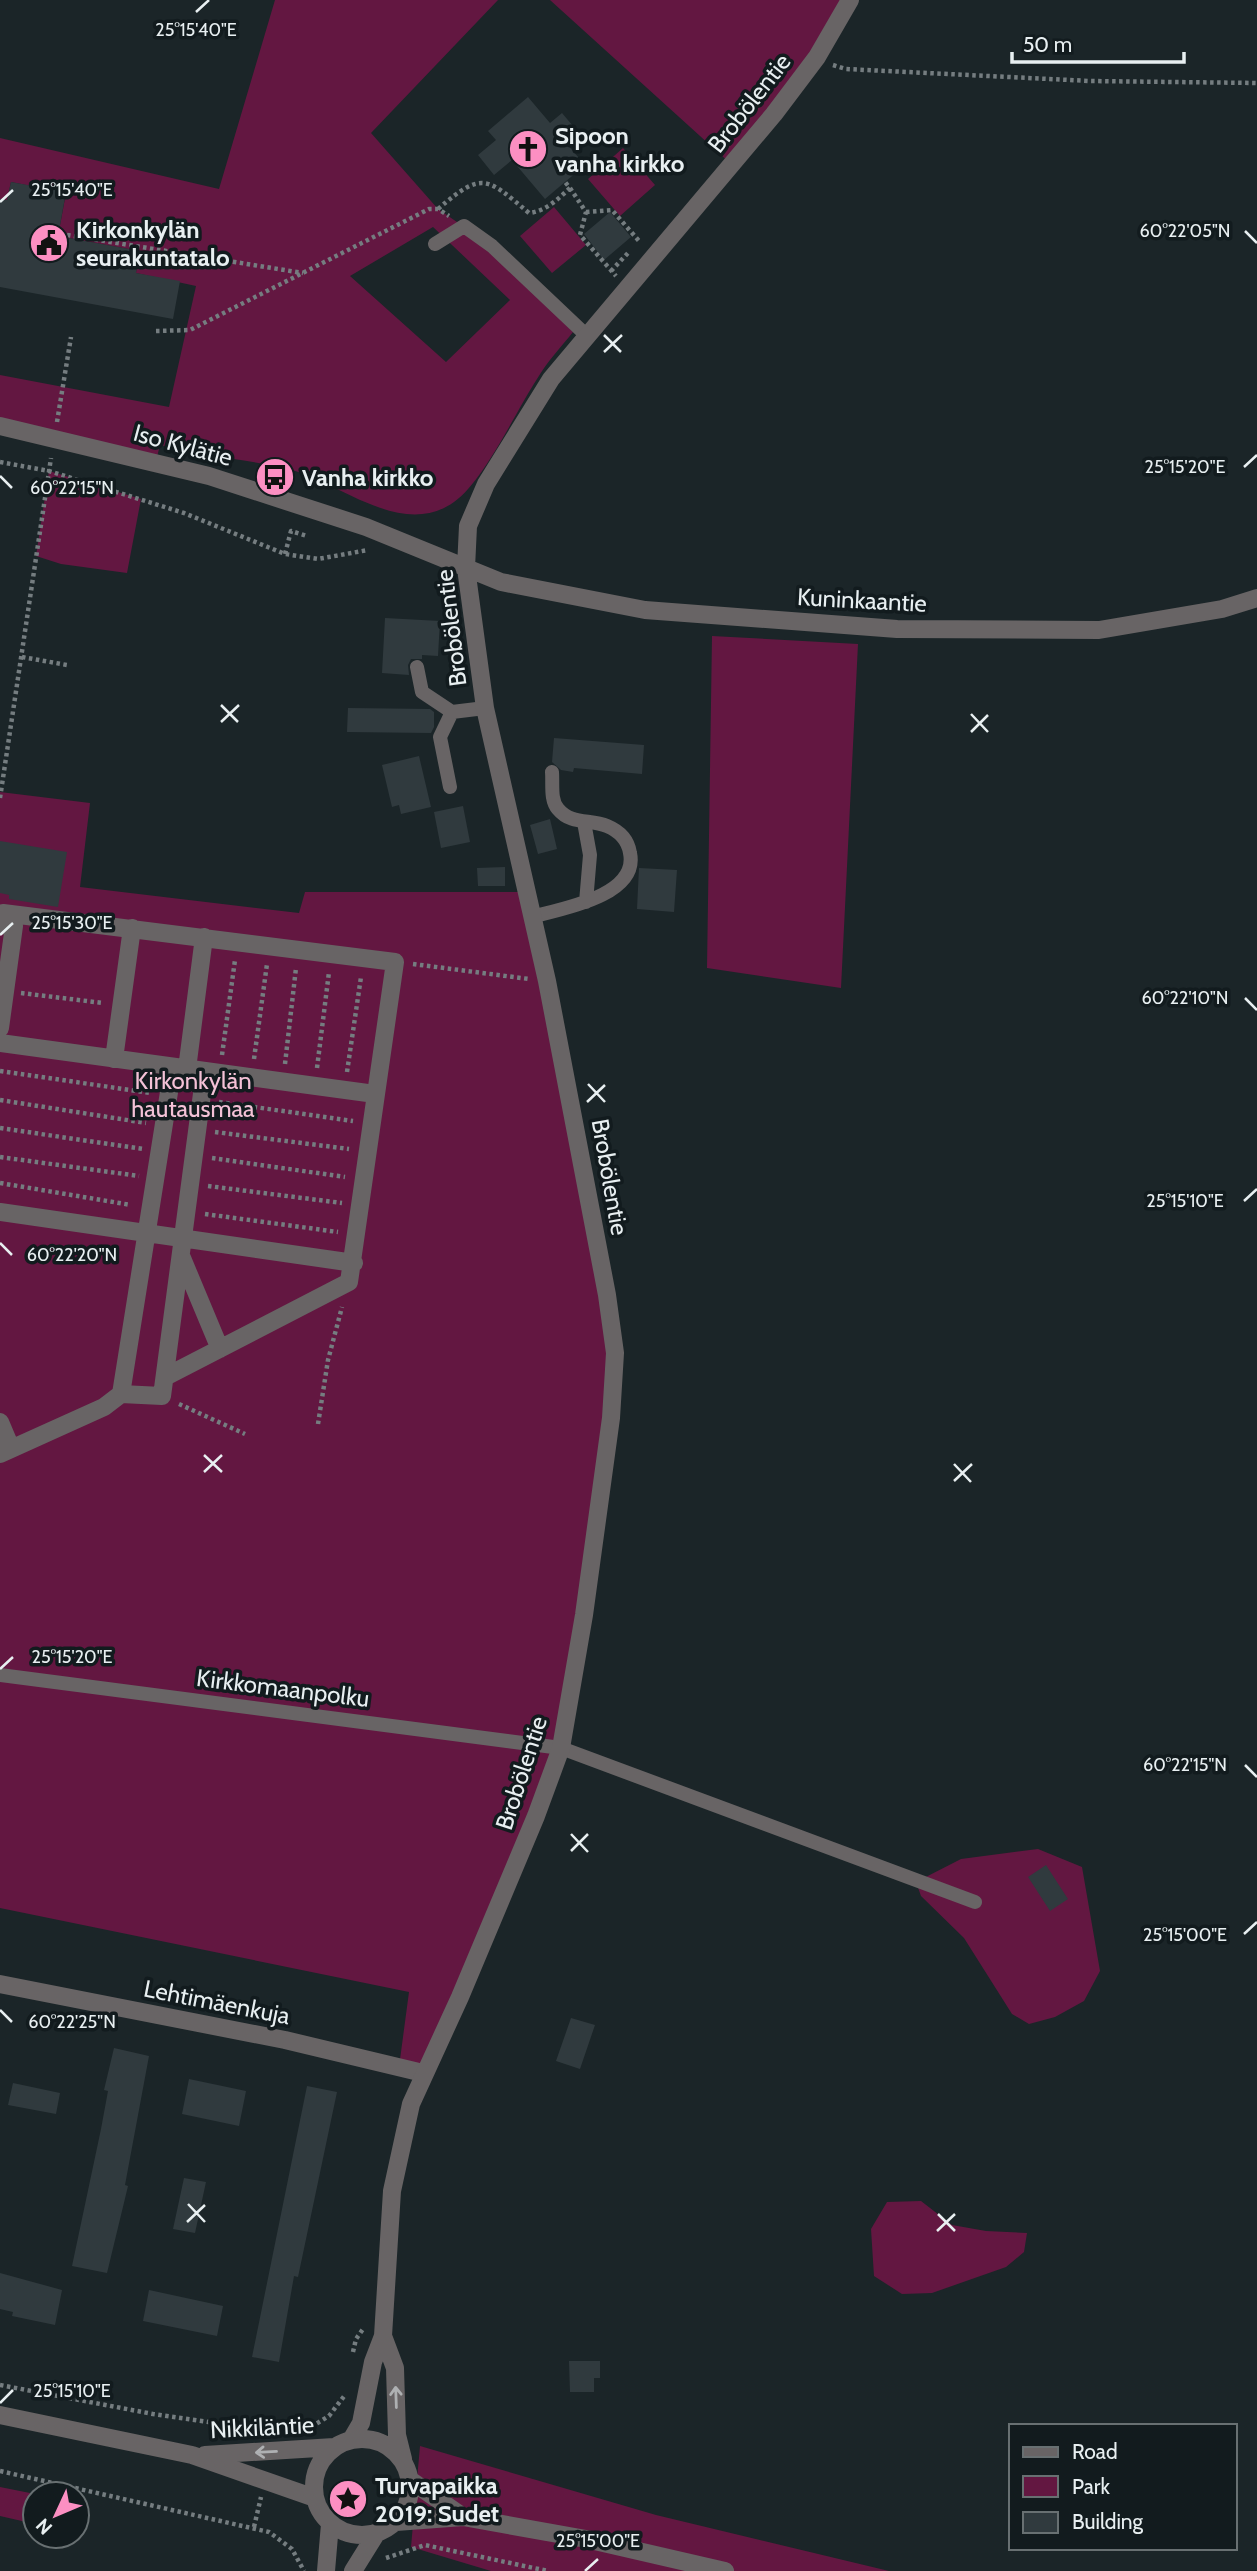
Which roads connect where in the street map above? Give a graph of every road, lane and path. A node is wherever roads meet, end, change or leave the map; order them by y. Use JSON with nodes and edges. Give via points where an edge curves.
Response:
{"nodes":[{"id":1,"x":849,"y":0,"type":"edge"},
{"id":2,"x":817,"y":57,"type":"junction"},
{"id":3,"x":1257,"y":83,"type":"edge"},
{"id":4,"x":565,"y":182,"type":"dead end"},
{"id":5,"x":570,"y":188,"type":"junction"},
{"id":6,"x":438,"y":209,"type":"junction"},
{"id":7,"x":586,"y":212,"type":"junction"},
{"id":8,"x":464,"y":226,"type":"junction"},
{"id":9,"x":67,"y":235,"type":"dead end"},
{"id":10,"x":435,"y":244,"type":"dead end"},
{"id":11,"x":611,"y":271,"type":"junction"},
{"id":12,"x":303,"y":274,"type":"junction"},
{"id":13,"x":627,"y":286,"type":"junction"},
{"id":14,"x":156,"y":331,"type":"dead end"},
{"id":15,"x":586,"y":335,"type":"junction"},
{"id":16,"x":71,"y":337,"type":"dead end"},
{"id":17,"x":0,"y":426,"type":"edge"},
{"id":18,"x":55,"y":437,"type":"junction"},
{"id":19,"x":0,"y":462,"type":"edge"},
{"id":20,"x":48,"y":471,"type":"junction"},
{"id":21,"x":307,"y":536,"type":"dead end"},
{"id":22,"x":380,"y":550,"type":"dead end"},
{"id":23,"x":285,"y":554,"type":"junction"},
{"id":24,"x":466,"y":568,"type":"junction"},
{"id":25,"x":1257,"y":598,"type":"edge"},
{"id":26,"x":22,"y":657,"type":"junction"},
{"id":27,"x":67,"y":665,"type":"dead end"},
{"id":28,"x":417,"y":667,"type":"dead end"},
{"id":29,"x":485,"y":708,"type":"junction"},
{"id":30,"x":452,"y":712,"type":"junction"},
{"id":31,"x":552,"y":772,"type":"dead end"},
{"id":32,"x":450,"y":787,"type":"dead end"},
{"id":33,"x":0,"y":799,"type":"edge"},
{"id":34,"x":584,"y":822,"type":"junction"},
{"id":35,"x":586,"y":902,"type":"junction"},
{"id":36,"x":531,"y":917,"type":"junction"},
{"id":37,"x":1,"y":920,"type":"edge"},
{"id":38,"x":132,"y":929,"type":"junction"},
{"id":39,"x":204,"y":937,"type":"junction"},
{"id":40,"x":238,"y":942,"type":"junction"},
{"id":41,"x":269,"y":946,"type":"junction"},
{"id":42,"x":298,"y":949,"type":"junction"},
{"id":43,"x":332,"y":954,"type":"junction"},
{"id":44,"x":363,"y":958,"type":"junction"},
{"id":45,"x":395,"y":962,"type":"junction"},
{"id":46,"x":547,"y":981,"type":"junction"},
{"id":47,"x":5,"y":991,"type":"junction"},
{"id":48,"x":121,"y":1005,"type":"junction"},
{"id":49,"x":0,"y":1028,"type":"edge"},
{"id":50,"x":0,"y":1043,"type":"edge"},
{"id":51,"x":114,"y":1059,"type":"junction"},
{"id":52,"x":196,"y":1070,"type":"junction"},
{"id":53,"x":0,"y":1071,"type":"edge"},
{"id":54,"x":252,"y":1077,"type":"junction"},
{"id":55,"x":283,"y":1082,"type":"junction"},
{"id":56,"x":314,"y":1086,"type":"junction"},
{"id":57,"x":344,"y":1090,"type":"junction"},
{"id":58,"x":375,"y":1094,"type":"junction"},
{"id":59,"x":169,"y":1095,"type":"junction"},
{"id":60,"x":0,"y":1100,"type":"edge"},
{"id":61,"x":201,"y":1100,"type":"junction"},
{"id":62,"x":371,"y":1123,"type":"junction"},
{"id":63,"x":165,"y":1126,"type":"junction"},
{"id":64,"x":0,"y":1128,"type":"edge"},
{"id":65,"x":197,"y":1129,"type":"junction"},
{"id":66,"x":368,"y":1151,"type":"junction"},
{"id":67,"x":161,"y":1152,"type":"junction"},
{"id":68,"x":194,"y":1156,"type":"junction"},
{"id":69,"x":0,"y":1157,"type":"edge"},
{"id":70,"x":157,"y":1179,"type":"junction"},
{"id":71,"x":364,"y":1179,"type":"junction"},
{"id":72,"x":0,"y":1183,"type":"edge"},
{"id":73,"x":190,"y":1184,"type":"junction"},
{"id":74,"x":360,"y":1206,"type":"junction"},
{"id":75,"x":153,"y":1209,"type":"junction"},
{"id":76,"x":0,"y":1212,"type":"edge"},
{"id":77,"x":187,"y":1212,"type":"junction"},
{"id":78,"x":149,"y":1234,"type":"junction"},
{"id":79,"x":357,"y":1234,"type":"junction"},
{"id":80,"x":182,"y":1247,"type":"junction"},
{"id":81,"x":354,"y":1263,"type":"junction"},
{"id":82,"x":349,"y":1282,"type":"junction"},
{"id":83,"x":220,"y":1349,"type":"junction"},
{"id":84,"x":167,"y":1376,"type":"junction"},
{"id":85,"x":121,"y":1394,"type":"junction"},
{"id":86,"x":162,"y":1396,"type":"junction"},
{"id":87,"x":0,"y":1422,"type":"edge"},
{"id":88,"x":318,"y":1423,"type":"dead end"},
{"id":89,"x":245,"y":1434,"type":"dead end"},
{"id":90,"x":6,"y":1451,"type":"edge"},
{"id":91,"x":0,"y":1675,"type":"edge"},
{"id":92,"x":561,"y":1748,"type":"junction"},
{"id":93,"x":975,"y":1902,"type":"dead end"},
{"id":94,"x":0,"y":1984,"type":"edge"},
{"id":95,"x":423,"y":2073,"type":"junction"},
{"id":96,"x":384,"y":2328,"type":"junction"},
{"id":97,"x":351,"y":2361,"type":"dead end"},
{"id":98,"x":347,"y":2384,"type":"dead end"},
{"id":99,"x":0,"y":2385,"type":"edge"},
{"id":100,"x":0,"y":2415,"type":"edge"},
{"id":101,"x":304,"y":2428,"type":"dead end"},
{"id":102,"x":276,"y":2431,"type":"dead end"},
{"id":103,"x":342,"y":2444,"type":"junction"},
{"id":104,"x":192,"y":2455,"type":"junction"},
{"id":105,"x":403,"y":2460,"type":"junction"},
{"id":106,"x":0,"y":2471,"type":"edge"},
{"id":107,"x":410,"y":2480,"type":"junction"},
{"id":108,"x":261,"y":2498,"type":"dead end"},
{"id":109,"x":315,"y":2498,"type":"junction"},
{"id":110,"x":463,"y":2517,"type":"junction"},
{"id":111,"x":396,"y":2522,"type":"junction"},
{"id":112,"x":330,"y":2524,"type":"junction"},
{"id":113,"x":254,"y":2527,"type":"junction"},
{"id":114,"x":376,"y":2533,"type":"junction"},
{"id":115,"x":380,"y":2564,"type":"dead end"},
{"id":116,"x":304,"y":2571,"type":"edge"},
{"id":117,"x":326,"y":2571,"type":"edge"},
{"id":118,"x":353,"y":2571,"type":"edge"},
{"id":119,"x":548,"y":2571,"type":"edge"},
{"id":120,"x":725,"y":2571,"type":"edge"}],
"edges":[{"from":1,"to":2,"type":"street","name":"Brobölentie"},
{"from":2,"to":3,"type":"path","via":[[846,69],[1090,81]]},
{"from":2,"to":13,"type":"street","name":"Brobölentie","via":[[732,165]]},
{"from":4,"to":5,"type":"path"},
{"from":5,"to":6,"type":"path","via":[[544,210],[529,214],[491,183],[476,182]]},
{"from":5,"to":7,"type":"path"},
{"from":6,"to":8,"type":"path"},
{"from":6,"to":12,"type":"path","via":[[429,209]]},
{"from":7,"to":11,"type":"path","via":[[580,234]]},
{"from":7,"to":11,"type":"path","via":[[612,210],[640,240]]},
{"from":8,"to":10,"type":"lane"},
{"from":8,"to":15,"type":"lane","via":[[492,246]]},
{"from":9,"to":12,"type":"path"},
{"from":11,"to":13,"type":"path"},
{"from":12,"to":14,"type":"path","via":[[190,330]]},
{"from":13,"to":15,"type":"street","name":"Brobölentie"},
{"from":15,"to":24,"type":"street","name":"Brobölentie","via":[[551,379],[474,506]]},
{"from":16,"to":18,"type":"path"},
{"from":17,"to":18,"type":"street","name":"Iso Kylätie"},
{"from":18,"to":20,"type":"path"},
{"from":18,"to":24,"type":"street","name":"Iso Kylätie","via":[[209,476],[366,527]]},
{"from":19,"to":20,"type":"path"},
{"from":20,"to":23,"type":"path","via":[[184,513]]},
{"from":20,"to":26,"type":"path"},
{"from":21,"to":23,"type":"path","via":[[291,531]]},
{"from":22,"to":23,"type":"path","via":[[318,559]]},
{"from":24,"to":25,"type":"street","name":"Kuninkaantie","via":[[501,582],[645,610],[897,629],[1099,630],[1222,609]]},
{"from":24,"to":29,"type":"street","name":"Brobölentie"},
{"from":26,"to":27,"type":"path"},
{"from":26,"to":33,"type":"path"},
{"from":28,"to":30,"type":"lane","via":[[422,692]]},
{"from":29,"to":30,"type":"lane"},
{"from":29,"to":36,"type":"street","name":"Brobölentie"},
{"from":30,"to":32,"type":"lane","via":[[440,737]]},
{"from":31,"to":34,"type":"lane","via":[[557,808],[570,819]]},
{"from":34,"to":35,"type":"lane","via":[[590,855]]},
{"from":34,"to":35,"type":"lane","via":[[605,825],[621,834],[631,855],[625,878],[601,897]]},
{"from":35,"to":36,"type":"lane"},
{"from":36,"to":46,"type":"street","name":"Brobölentie"},
{"from":37,"to":38,"type":"street"},
{"from":37,"to":47,"type":"street","via":[[14,926]]},
{"from":38,"to":39,"type":"street"},
{"from":38,"to":48,"type":"street"},
{"from":39,"to":40,"type":"street"},
{"from":39,"to":52,"type":"street"},
{"from":40,"to":41,"type":"street"},
{"from":40,"to":52,"type":"path"},
{"from":41,"to":42,"type":"street"},
{"from":41,"to":54,"type":"path"},
{"from":42,"to":43,"type":"street"},
{"from":42,"to":55,"type":"path"},
{"from":43,"to":44,"type":"street"},
{"from":43,"to":56,"type":"path"},
{"from":44,"to":45,"type":"street"},
{"from":44,"to":57,"type":"path"},
{"from":45,"to":46,"type":"path"},
{"from":45,"to":58,"type":"street"},
{"from":46,"to":92,"type":"street","name":"Brobölentie","via":[[615,1353],[610,1431]]},
{"from":47,"to":48,"type":"path"},
{"from":47,"to":49,"type":"street"},
{"from":48,"to":51,"type":"street"},
{"from":50,"to":51,"type":"street"},
{"from":51,"to":52,"type":"street"},
{"from":52,"to":54,"type":"street"},
{"from":52,"to":59,"type":"street"},
{"from":52,"to":61,"type":"street"},
{"from":53,"to":59,"type":"path"},
{"from":54,"to":55,"type":"street"},
{"from":55,"to":56,"type":"street"},
{"from":56,"to":57,"type":"street"},
{"from":57,"to":58,"type":"street"},
{"from":58,"to":62,"type":"street"},
{"from":59,"to":63,"type":"street"},
{"from":60,"to":63,"type":"path"},
{"from":61,"to":62,"type":"path"},
{"from":61,"to":65,"type":"street"},
{"from":62,"to":66,"type":"street"},
{"from":63,"to":67,"type":"street"},
{"from":64,"to":67,"type":"path"},
{"from":65,"to":66,"type":"path"},
{"from":65,"to":68,"type":"street"},
{"from":66,"to":71,"type":"street"},
{"from":67,"to":70,"type":"street"},
{"from":68,"to":71,"type":"path"},
{"from":68,"to":73,"type":"street"},
{"from":69,"to":70,"type":"path"},
{"from":70,"to":75,"type":"street"},
{"from":71,"to":74,"type":"street"},
{"from":72,"to":75,"type":"path"},
{"from":73,"to":74,"type":"path"},
{"from":73,"to":77,"type":"street"},
{"from":74,"to":79,"type":"street"},
{"from":75,"to":78,"type":"street"},
{"from":76,"to":78,"type":"street"},
{"from":77,"to":79,"type":"path"},
{"from":77,"to":80,"type":"street"},
{"from":78,"to":80,"type":"street"},
{"from":78,"to":85,"type":"street"},
{"from":79,"to":81,"type":"street"},
{"from":80,"to":81,"type":"street"},
{"from":80,"to":83,"type":"street"},
{"from":80,"to":84,"type":"street"},
{"from":81,"to":82,"type":"street"},
{"from":82,"to":83,"type":"street"},
{"from":82,"to":88,"type":"path","via":[[328,1360]]},
{"from":83,"to":84,"type":"street"},
{"from":84,"to":86,"type":"street"},
{"from":85,"to":86,"type":"street"},
{"from":85,"to":90,"type":"street","via":[[104,1408]]},
{"from":86,"to":89,"type":"path"},
{"from":87,"to":90,"type":"street"},
{"from":91,"to":92,"type":"lane","name":"Kirkkomaanpolku"},
{"from":92,"to":93,"type":"lane","name":"Kirkkomaanpolku"},
{"from":92,"to":95,"type":"street","name":"Brobölentie","via":[[466,1984]]},
{"from":94,"to":95,"type":"street","name":"Lehtimäenkuja","via":[[285,2040]]},
{"from":95,"to":96,"type":"street","name":"Brobölentie","via":[[409,2112],[392,2191]]},
{"from":96,"to":97,"type":"path","via":[[358,2333]]},
{"from":96,"to":103,"type":"street","name":"Brobölentie","via":[[361,2423]]},
{"from":105,"to":96,"type":"street","name":"Brobölentie","one_way":true,"via":[[397,2435],[395,2368]]},
{"from":98,"to":101,"type":"path","via":[[345,2395],[329,2416]]},
{"from":99,"to":102,"type":"path"},
{"from":100,"to":104,"type":"street","name":"Nikkiläntie"},
{"from":103,"to":104,"type":"street","name":"Nikkiläntie","one_way":true},
{"from":103,"to":105,"type":"street","via":[[380,2442]]},
{"from":103,"to":109,"type":"street","via":[[317,2470]]},
{"from":104,"to":109,"type":"street","name":"Nikkiläntie"},
{"from":105,"to":107,"type":"street"},
{"from":106,"to":113,"type":"path"},
{"from":107,"to":110,"type":"street"},
{"from":107,"to":111,"type":"street","via":[[410,2495]]},
{"from":108,"to":113,"type":"path"},
{"from":109,"to":112,"type":"street"},
{"from":110,"to":111,"type":"street"},
{"from":110,"to":120,"type":"street"},
{"from":111,"to":114,"type":"street"},
{"from":112,"to":114,"type":"street","via":[[360,2536]]},
{"from":112,"to":117,"type":"street"},
{"from":113,"to":116,"type":"path","via":[[292,2549]]},
{"from":114,"to":118,"type":"street"},
{"from":115,"to":119,"type":"path","via":[[400,2551],[425,2544]]}]}
